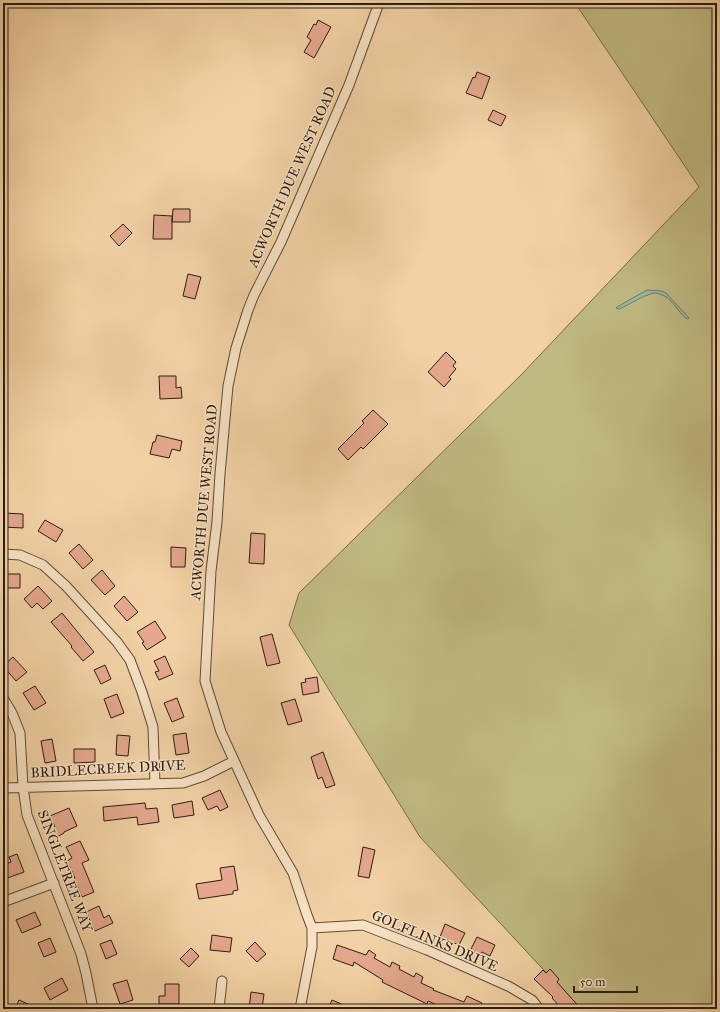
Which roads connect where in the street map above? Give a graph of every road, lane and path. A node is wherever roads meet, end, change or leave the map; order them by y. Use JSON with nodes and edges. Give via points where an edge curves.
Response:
{"nodes":[{"id":1,"x":379,"y":3,"type":"edge"},
{"id":2,"x":3,"y":554,"type":"edge"},
{"id":3,"x":3,"y":698,"type":"edge"},
{"id":4,"x":234,"y":761,"type":"junction"},
{"id":5,"x":155,"y":784,"type":"junction"},
{"id":6,"x":23,"y":787,"type":"junction"},
{"id":7,"x":3,"y":788,"type":"edge"},
{"id":8,"x":54,"y":883,"type":"junction"},
{"id":9,"x":3,"y":902,"type":"edge"},
{"id":10,"x":312,"y":928,"type":"junction"},
{"id":11,"x":222,"y":981,"type":"dead end"},
{"id":12,"x":93,"y":1009,"type":"edge"},
{"id":13,"x":219,"y":1009,"type":"edge"},
{"id":14,"x":300,"y":1009,"type":"edge"},
{"id":15,"x":539,"y":1009,"type":"edge"}],
"edges":[{"from":1,"to":4,"type":"street","name":"ACWORTH DUE WEST ROAD","via":[[346,92],[281,242],[250,305],[236,348],[228,386],[211,571],[205,681],[221,732]]},
{"from":2,"to":5,"type":"street","via":[[20,555],[43,565],[66,586],[130,660],[153,727]]},
{"from":3,"to":6,"type":"street","name":"SINGLETREE WAY","via":[[20,733]]},
{"from":4,"to":5,"type":"street","name":"BRIDLECREEK DRIVE","via":[[183,783]]},
{"from":4,"to":10,"type":"street","name":"ACWORTH DUE WEST ROAD","via":[[259,815],[293,873]]},
{"from":5,"to":6,"type":"street","name":"BRIDLECREEK DRIVE"},
{"from":6,"to":7,"type":"street","name":"BRIDLECREEK DRIVE"},
{"from":6,"to":8,"type":"street","name":"SINGLETREE WAY","via":[[27,815]]},
{"from":8,"to":9,"type":"street"},
{"from":8,"to":12,"type":"street","name":"SINGLETREE WAY","via":[[81,954]]},
{"from":10,"to":14,"type":"street","name":"ACWORTH DUE WEST ROAD","via":[[312,947]]},
{"from":10,"to":15,"type":"street","name":"GOLFLINKS DRIVE","via":[[363,925],[510,987],[532,1000]]},
{"from":11,"to":13,"type":"street"}]}
